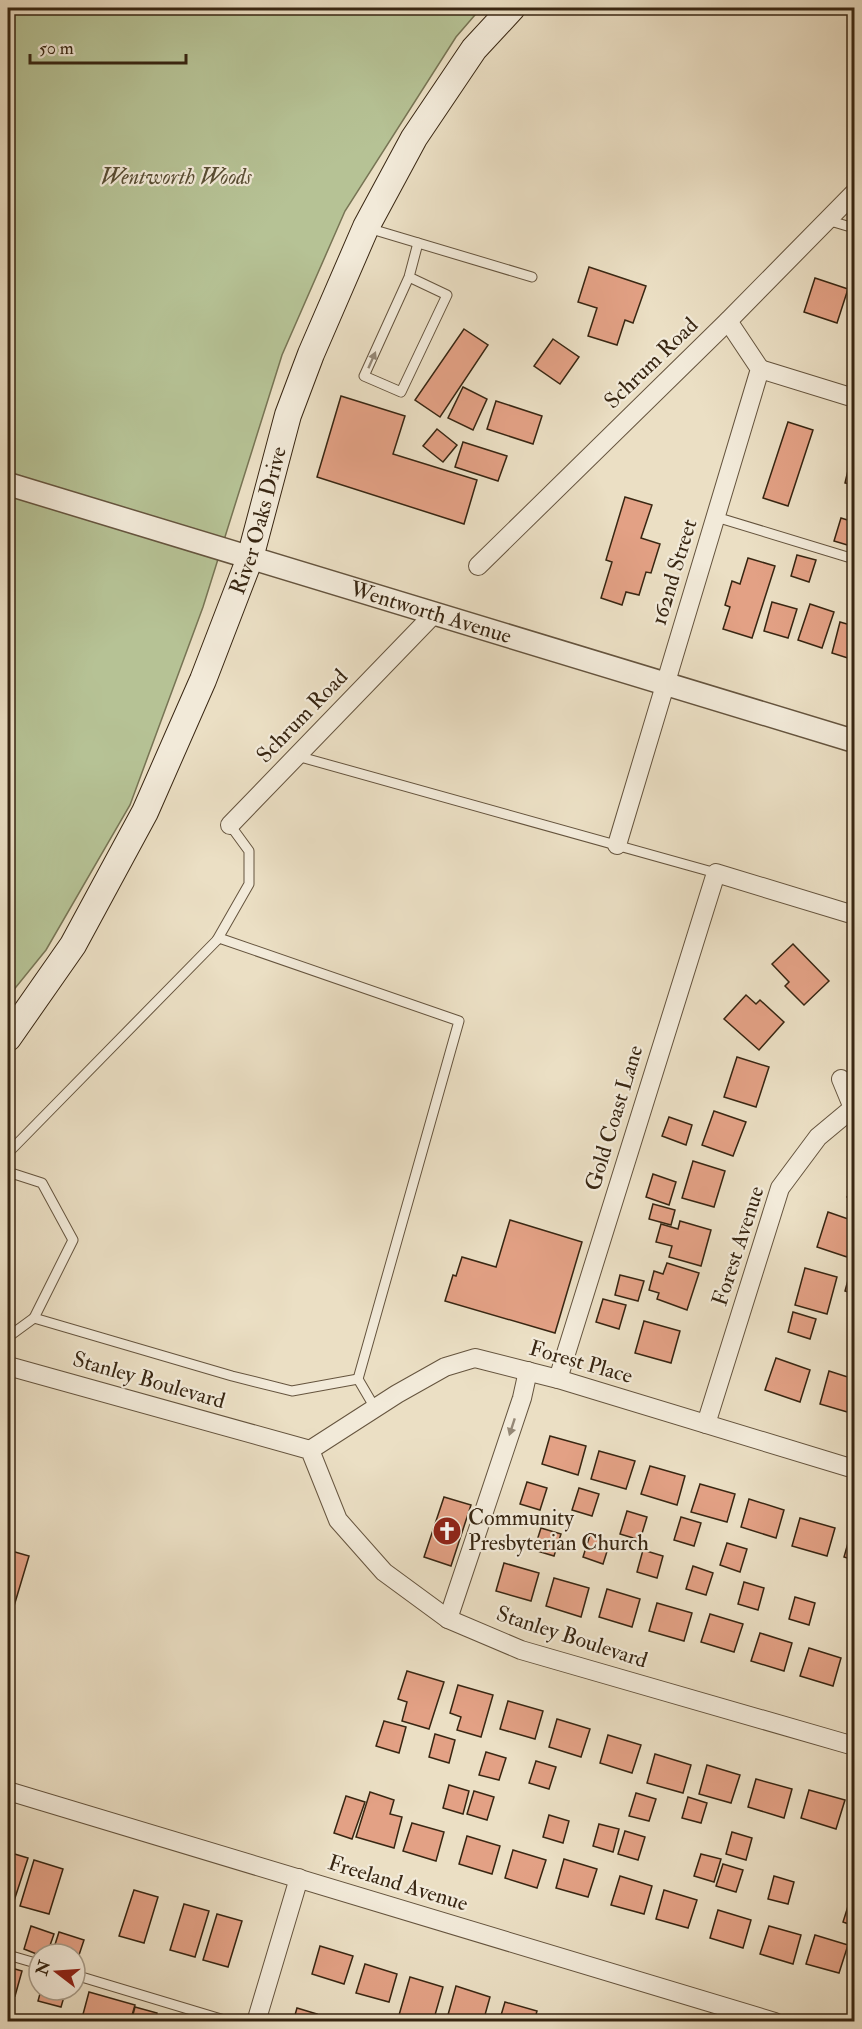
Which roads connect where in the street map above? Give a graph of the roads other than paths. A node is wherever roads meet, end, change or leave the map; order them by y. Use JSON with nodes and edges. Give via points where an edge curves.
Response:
{"nodes":[{"id":1,"x":512,"y":8,"type":"edge"},
{"id":2,"x":855,"y":193,"type":"edge"},
{"id":3,"x":827,"y":220,"type":"junction"},
{"id":4,"x":366,"y":227,"type":"junction"},
{"id":5,"x":855,"y":228,"type":"edge"},
{"id":6,"x":418,"y":243,"type":"junction"},
{"id":7,"x":532,"y":276,"type":"dead end"},
{"id":8,"x":410,"y":277,"type":"junction"},
{"id":9,"x":728,"y":321,"type":"junction"},
{"id":10,"x":760,"y":369,"type":"junction"},
{"id":11,"x":855,"y":398,"type":"edge"},
{"id":12,"x":8,"y":484,"type":"edge"},
{"id":13,"x":716,"y":517,"type":"junction"},
{"id":14,"x":250,"y":558,"type":"junction"},
{"id":15,"x":855,"y":559,"type":"edge"},
{"id":16,"x":478,"y":566,"type":"dead end"},
{"id":17,"x":434,"y":614,"type":"junction"},
{"id":18,"x":665,"y":684,"type":"junction"},
{"id":19,"x":855,"y":741,"type":"edge"},
{"id":20,"x":297,"y":756,"type":"junction"},
{"id":21,"x":230,"y":825,"type":"joint"},
{"id":22,"x":617,"y":845,"type":"junction"},
{"id":23,"x":716,"y":873,"type":"junction"},
{"id":24,"x":855,"y":915,"type":"edge"},
{"id":25,"x":218,"y":940,"type":"junction"},
{"id":26,"x":8,"y":1038,"type":"edge"},
{"id":27,"x":841,"y":1079,"type":"dead end"},
{"id":28,"x":854,"y":1108,"type":"edge"},
{"id":29,"x":8,"y":1153,"type":"edge"},
{"id":30,"x":8,"y":1172,"type":"edge"},
{"id":31,"x":34,"y":1318,"type":"junction"},
{"id":32,"x":8,"y":1337,"type":"edge"},
{"id":33,"x":8,"y":1368,"type":"edge"},
{"id":34,"x":528,"y":1371,"type":"junction"},
{"id":35,"x":558,"y":1378,"type":"junction"},
{"id":36,"x":358,"y":1379,"type":"junction"},
{"id":37,"x":375,"y":1408,"type":"junction"},
{"id":38,"x":706,"y":1424,"type":"junction"},
{"id":39,"x":310,"y":1450,"type":"junction"},
{"id":40,"x":855,"y":1469,"type":"edge"},
{"id":41,"x":448,"y":1619,"type":"junction"},
{"id":42,"x":855,"y":1746,"type":"edge"},
{"id":43,"x":8,"y":1791,"type":"edge"},
{"id":44,"x":299,"y":1878,"type":"junction"},
{"id":45,"x":8,"y":1955,"type":"edge"},
{"id":46,"x":27,"y":1961,"type":"edge"},
{"id":47,"x":87,"y":1979,"type":"edge"},
{"id":48,"x":231,"y":2022,"type":"edge"},
{"id":49,"x":256,"y":2022,"type":"edge"},
{"id":50,"x":775,"y":2022,"type":"edge"}],
"edges":[{"from":1,"to":4,"type":"main road","name":"River Oaks Drive","via":[[474,48],[414,138]]},
{"from":2,"to":3,"type":"street","name":"Schrum Road"},
{"from":3,"to":5,"type":"lane"},
{"from":3,"to":9,"type":"street","name":"Schrum Road"},
{"from":4,"to":6,"type":"lane"},
{"from":4,"to":14,"type":"main road","name":"River Oaks Drive","via":[[288,415]]},
{"from":6,"to":7,"type":"lane"},
{"from":6,"to":8,"type":"lane"},
{"from":8,"to":8,"type":"lane","one_way":true,"via":[[447,295],[401,392],[364,376]]},
{"from":9,"to":10,"type":"street"},
{"from":9,"to":16,"type":"street","name":"Schrum Road"},
{"from":10,"to":11,"type":"street"},
{"from":10,"to":13,"type":"street","name":"162nd Street"},
{"from":12,"to":14,"type":"street","name":"Wentworth Avenue"},
{"from":13,"to":15,"type":"lane"},
{"from":13,"to":18,"type":"street","name":"162nd Street"},
{"from":14,"to":17,"type":"street","name":"Wentworth Avenue"},
{"from":14,"to":26,"type":"main road","name":"River Oaks Drive","via":[[203,680],[145,812],[73,945]]},
{"from":17,"to":18,"type":"street","name":"Wentworth Avenue"},
{"from":17,"to":20,"type":"street","name":"Schrum Road"},
{"from":18,"to":19,"type":"street","name":"Wentworth Avenue"},
{"from":18,"to":22,"type":"street","name":"162nd Street"},
{"from":20,"to":21,"type":"street","name":"Schrum Road"},
{"from":20,"to":22,"type":"lane"},
{"from":21,"to":25,"type":"lane","via":[[249,851],[249,884]]},
{"from":22,"to":23,"type":"lane"},
{"from":23,"to":24,"type":"street"},
{"from":23,"to":35,"type":"street","name":"Gold Coast Lane"},
{"from":25,"to":29,"type":"lane"},
{"from":25,"to":36,"type":"lane","via":[[459,1021]]},
{"from":27,"to":28,"type":"street"},
{"from":28,"to":38,"type":"street","name":"Forest Avenue","via":[[818,1137],[780,1188]]},
{"from":30,"to":31,"type":"lane","via":[[42,1183],[73,1240]]},
{"from":31,"to":32,"type":"lane"},
{"from":31,"to":36,"type":"lane","via":[[292,1391]]},
{"from":33,"to":39,"type":"street","name":"Stanley Boulevard"},
{"from":34,"to":35,"type":"street","name":"Forest Place"},
{"from":34,"to":37,"type":"street","name":"Forest Place","via":[[475,1358],[445,1367]]},
{"from":34,"to":41,"type":"street","one_way":true},
{"from":35,"to":38,"type":"street","name":"Forest Place"},
{"from":36,"to":37,"type":"lane"},
{"from":37,"to":39,"type":"street","name":"Forest Place"},
{"from":38,"to":40,"type":"street","name":"Forest Place"},
{"from":39,"to":41,"type":"street","name":"Stanley Boulevard","via":[[338,1520],[384,1572]]},
{"from":41,"to":42,"type":"street","name":"Stanley Boulevard","via":[[521,1650]]},
{"from":43,"to":44,"type":"street","name":"Freeland Avenue"},
{"from":44,"to":49,"type":"street"},
{"from":44,"to":50,"type":"street","name":"Freeland Avenue"},
{"from":45,"to":46,"type":"lane"},
{"from":47,"to":48,"type":"lane"}]}
